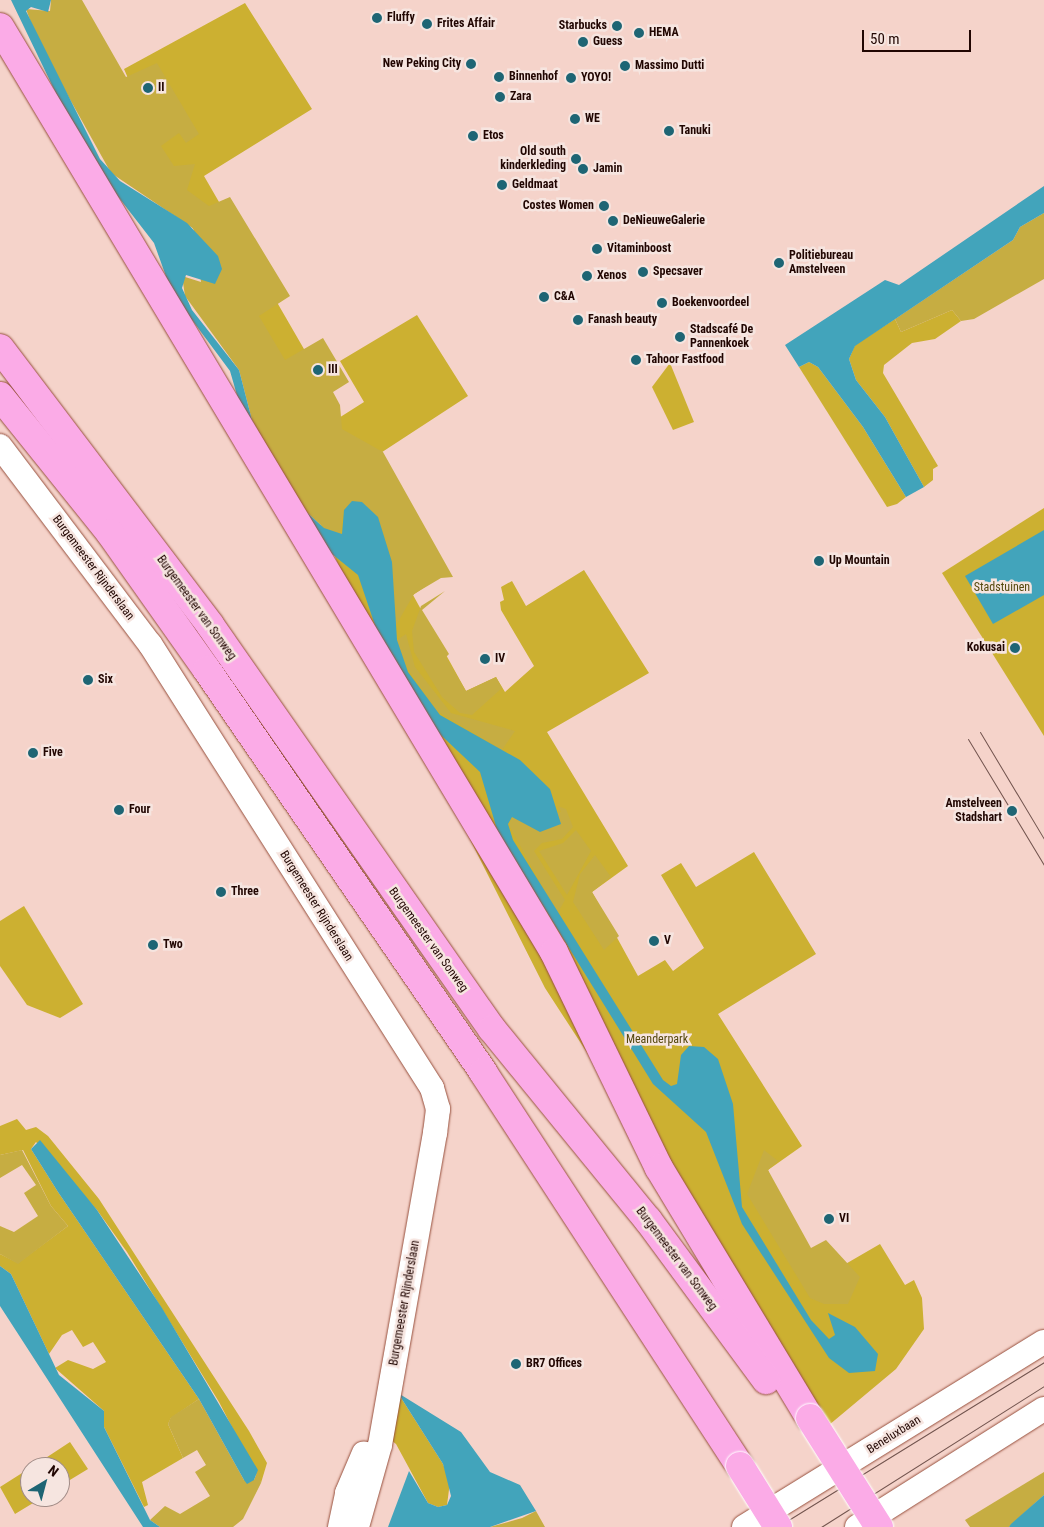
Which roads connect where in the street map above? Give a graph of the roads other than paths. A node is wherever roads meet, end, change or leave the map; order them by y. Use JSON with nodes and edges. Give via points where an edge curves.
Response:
{"nodes":[{"id":1,"x":0,"y":27,"type":"edge"},
{"id":2,"x":0,"y":348,"type":"edge"},
{"id":3,"x":0,"y":396,"type":"edge"},
{"id":4,"x":0,"y":421,"type":"edge"},
{"id":5,"x":0,"y":446,"type":"edge"},
{"id":6,"x":46,"y":452,"type":"junction"},
{"id":7,"x":1044,"y":1342,"type":"edge"},
{"id":8,"x":1044,"y":1409,"type":"edge"},
{"id":9,"x":803,"y":1421,"type":"junction"},
{"id":10,"x":381,"y":1424,"type":"junction"},
{"id":11,"x":340,"y":1527,"type":"edge"},
{"id":12,"x":357,"y":1527,"type":"edge"},
{"id":13,"x":744,"y":1527,"type":"edge"},
{"id":14,"x":778,"y":1527,"type":"edge"},
{"id":15,"x":856,"y":1527,"type":"edge"},
{"id":16,"x":862,"y":1527,"type":"edge"},
{"id":17,"x":879,"y":1527,"type":"edge"}],
"edges":[{"from":1,"to":9,"type":"highway","via":[[554,952],[659,1168]]},
{"from":2,"to":9,"type":"highway","name":"Burgemeester van Sonweg","via":[[210,625],[492,1029],[648,1220]]},
{"from":3,"to":6,"type":"highway"},
{"from":4,"to":6,"type":"highway","via":[[14,436]]},
{"from":5,"to":10,"type":"main road","name":"Burgemeester Rijnderslaan","via":[[150,644],[432,1088],[438,1110],[435,1134]]},
{"from":6,"to":14,"type":"highway","bridge":true,"via":[[201,662],[418,977]]},
{"from":7,"to":13,"type":"main road","name":"Beneluxbaan"},
{"from":8,"to":15,"type":"main road"},
{"from":9,"to":16,"type":"highway","name":"Burgemeester van Sonweg"},
{"from":9,"to":17,"type":"highway","bridge":true},
{"from":10,"to":11,"type":"main road","name":"Burgemeester Rijnderslaan","via":[[345,1501]]},
{"from":10,"to":12,"type":"main road","name":"Burgemeester Rijnderslaan"}]}
